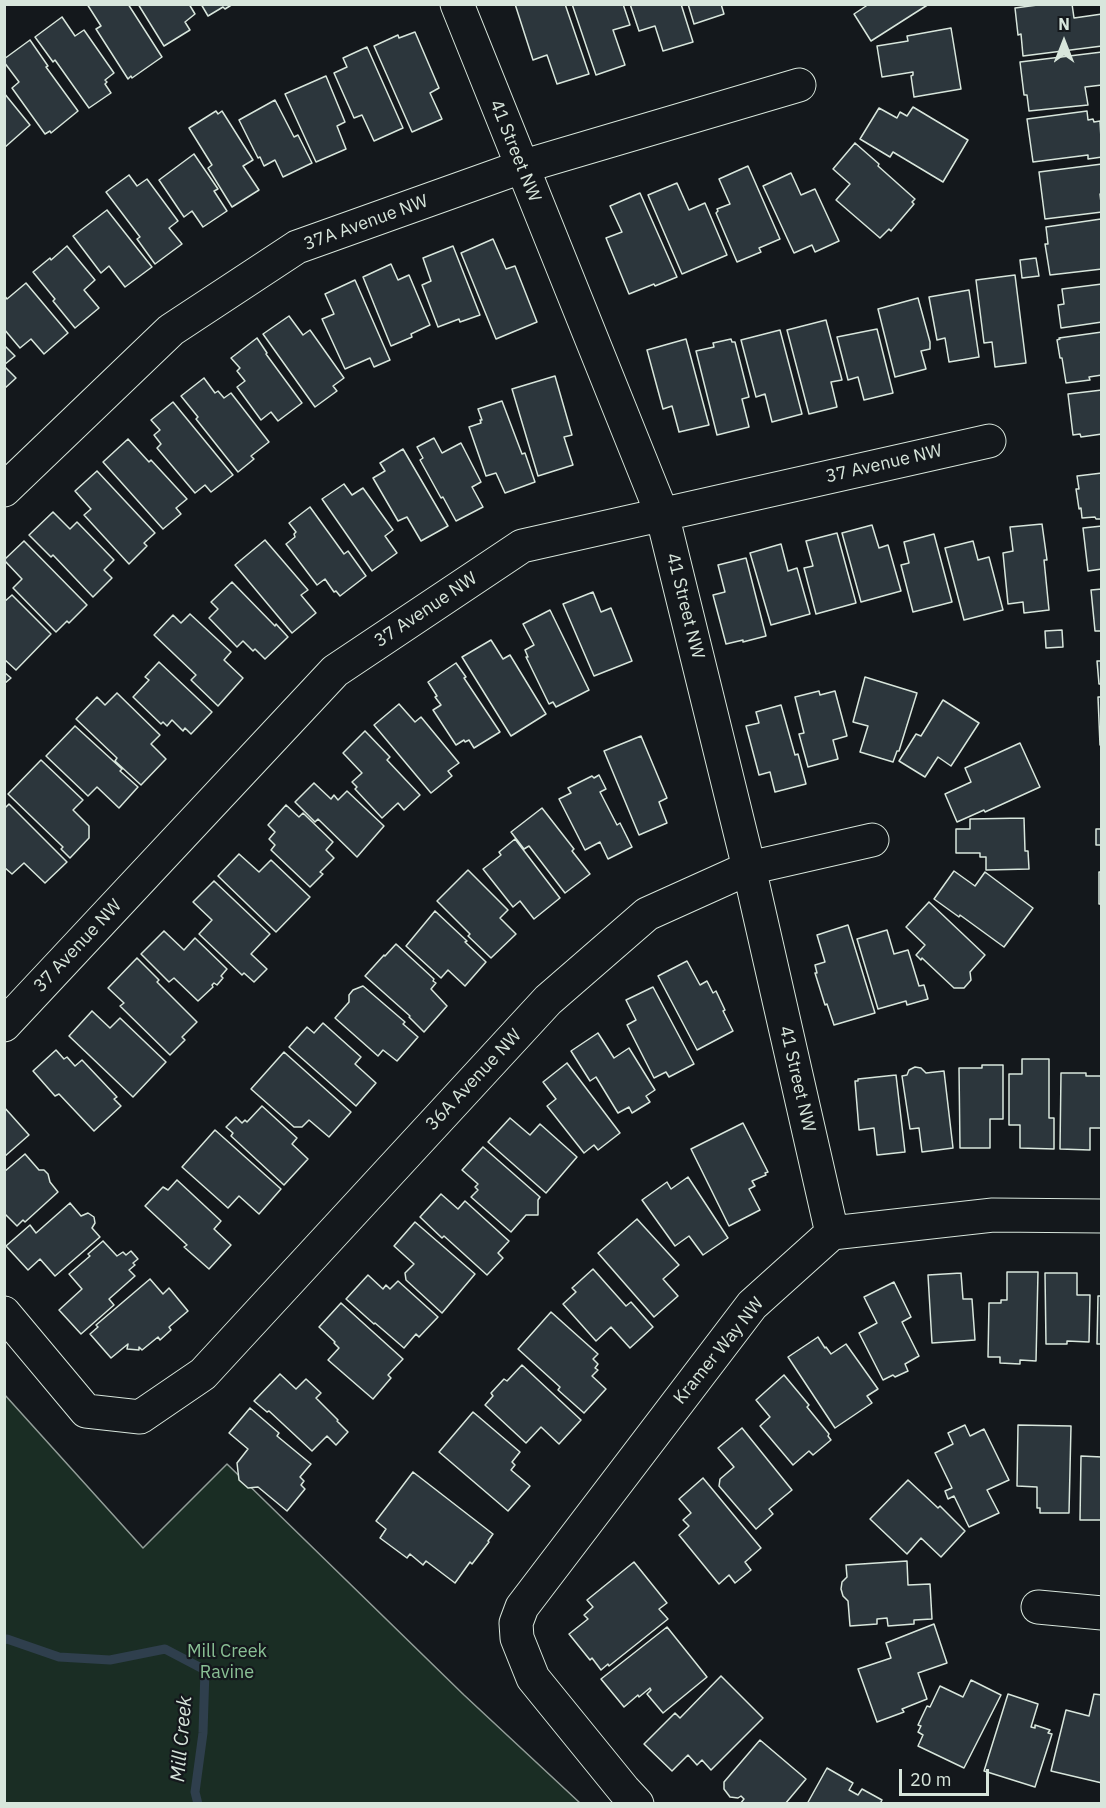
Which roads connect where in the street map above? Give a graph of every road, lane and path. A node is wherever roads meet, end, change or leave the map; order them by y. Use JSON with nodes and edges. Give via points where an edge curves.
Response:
{"nodes":[{"id":1,"x":457,"y":4,"type":"edge"},
{"id":2,"x":799,"y":85,"type":"dead end"},
{"id":3,"x":521,"y":167,"type":"junction"},
{"id":4,"x":989,"y":441,"type":"dead end"},
{"id":5,"x":4,"y":490,"type":"edge"},
{"id":6,"x":662,"y":514,"type":"junction"},
{"id":7,"x":872,"y":840,"type":"dead end"},
{"id":8,"x":749,"y":868,"type":"junction"},
{"id":9,"x":4,"y":1025,"type":"edge"},
{"id":10,"x":1101,"y":1216,"type":"edge"},
{"id":11,"x":832,"y":1233,"type":"junction"},
{"id":12,"x":4,"y":1313,"type":"edge"},
{"id":13,"x":1038,"y":1607,"type":"dead end"},
{"id":14,"x":1101,"y":1613,"type":"edge"},
{"id":15,"x":637,"y":1803,"type":"edge"}],
"edges":[{"from":1,"to":3,"type":"street","name":"41 Street NW"},
{"from":2,"to":3,"type":"street","name":"37A Avenue NW"},
{"from":3,"to":5,"type":"street","name":"37A Avenue NW","via":[[297,248],[171,330]]},
{"from":3,"to":6,"type":"street","name":"41 Street NW"},
{"from":4,"to":6,"type":"street","name":"37 Avenue NW"},
{"from":6,"to":8,"type":"street","name":"41 Street NW"},
{"from":6,"to":9,"type":"street","name":"37 Avenue NW","via":[[522,546],[335,671]]},
{"from":7,"to":8,"type":"street","name":"36A Avenue NW"},
{"from":8,"to":11,"type":"street","name":"41 Street NW"},
{"from":8,"to":12,"type":"street","name":"36A Avenue NW","via":[[647,914],[548,1000],[203,1374],[140,1417],[86,1411]]},
{"from":10,"to":11,"type":"street","via":[[993,1215]]},
{"from":11,"to":15,"type":"street","name":"Kramer Way NW","via":[[752,1305],[522,1607],[516,1623],[517,1638],[533,1678]]},
{"from":13,"to":14,"type":"street"}]}
